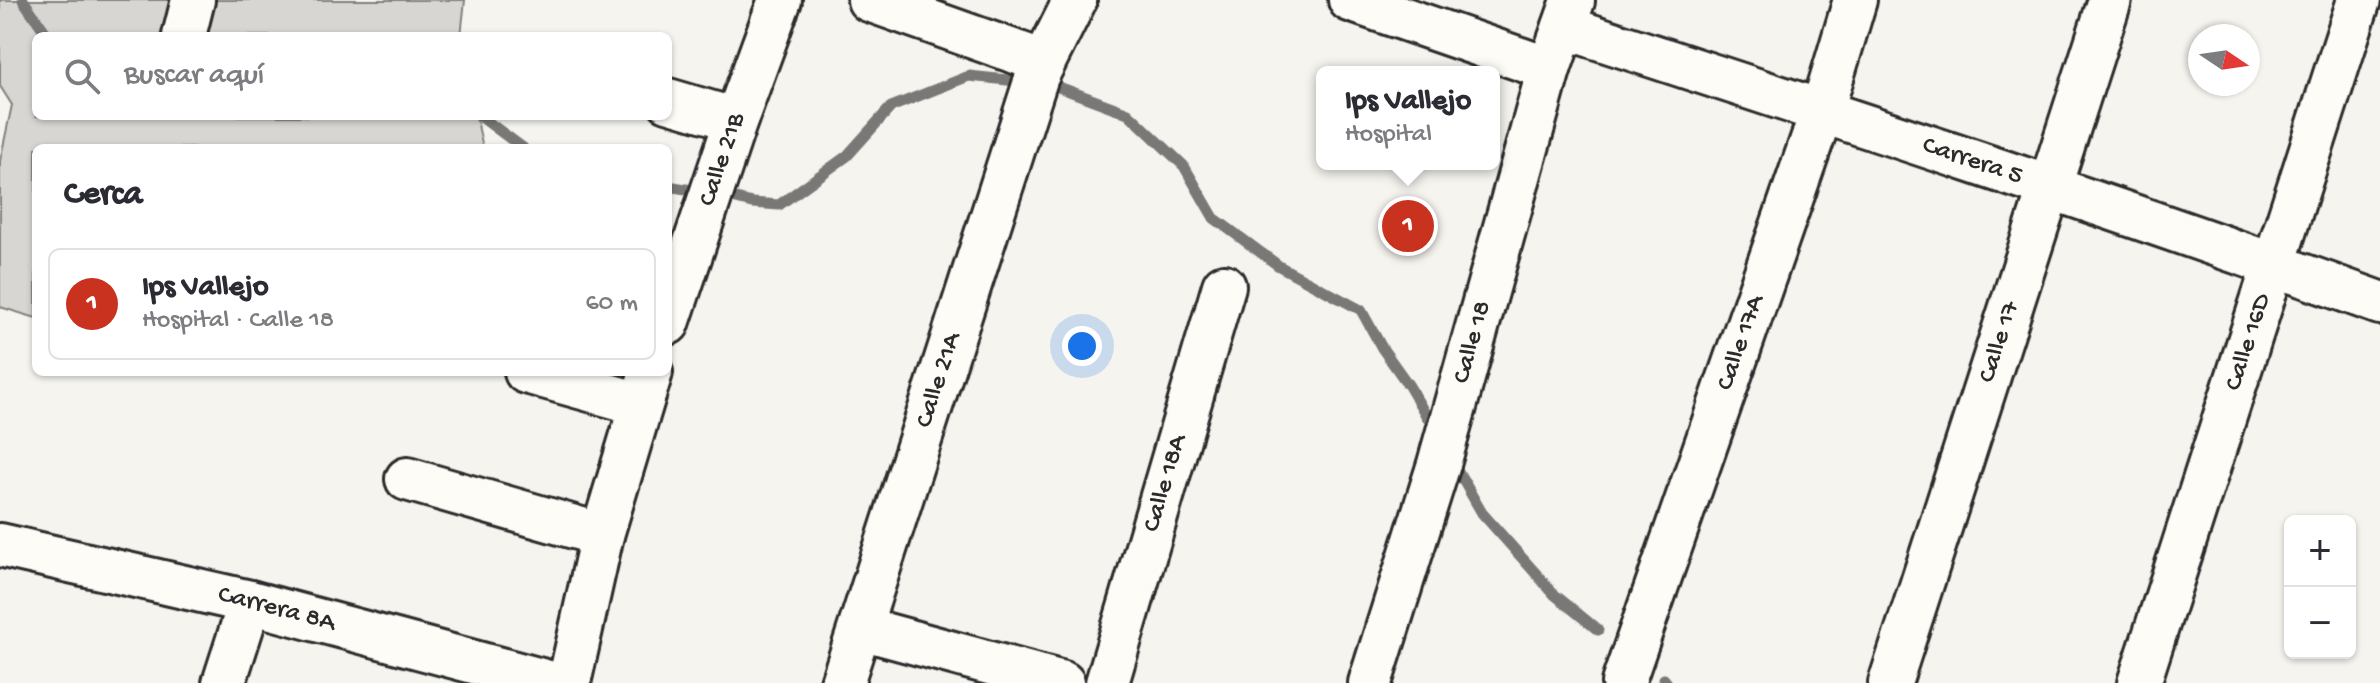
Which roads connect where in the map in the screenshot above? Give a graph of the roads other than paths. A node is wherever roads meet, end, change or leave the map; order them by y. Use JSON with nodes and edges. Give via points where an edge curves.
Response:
{"nodes":[{"id":1,"x":193,"y":0,"type":"edge"},
{"id":2,"x":780,"y":0,"type":"edge"},
{"id":3,"x":869,"y":0,"type":"edge"},
{"id":4,"x":1075,"y":0,"type":"edge"},
{"id":5,"x":1350,"y":0,"type":"edge"},
{"id":6,"x":1855,"y":0,"type":"edge"},
{"id":7,"x":2110,"y":0,"type":"edge"},
{"id":8,"x":1569,"y":14,"type":"edge"},
{"id":9,"x":2364,"y":15,"type":"edge"},
{"id":10,"x":185,"y":32,"type":"edge"},
{"id":11,"x":1549,"y":69,"type":"junction"},
{"id":12,"x":1037,"y":81,"type":"junction"},
{"id":13,"x":672,"y":101,"type":"edge"},
{"id":14,"x":1822,"y":111,"type":"junction"},
{"id":15,"x":736,"y":120,"type":"junction"},
{"id":16,"x":2049,"y":188,"type":"junction"},
{"id":17,"x":2275,"y":265,"type":"junction"},
{"id":18,"x":1224,"y":286,"type":"dead end"},
{"id":19,"x":2380,"y":303,"type":"edge"},
{"id":20,"x":672,"y":311,"type":"edge"},
{"id":21,"x":556,"y":376,"type":"edge"},
{"id":22,"x":645,"y":388,"type":"edge"},
{"id":23,"x":407,"y":479,"type":"dead end"},
{"id":24,"x":602,"y":535,"type":"junction"},
{"id":25,"x":0,"y":545,"type":"edge"},
{"id":26,"x":250,"y":602,"type":"junction"},
{"id":27,"x":861,"y":628,"type":"junction"},
{"id":28,"x":532,"y":681,"type":"edge"},
{"id":29,"x":224,"y":683,"type":"edge"},
{"id":30,"x":569,"y":683,"type":"edge"},
{"id":31,"x":842,"y":683,"type":"edge"},
{"id":32,"x":1063,"y":683,"type":"edge"},
{"id":33,"x":1107,"y":683,"type":"edge"},
{"id":34,"x":1370,"y":683,"type":"edge"},
{"id":35,"x":1623,"y":683,"type":"edge"},
{"id":36,"x":1890,"y":683,"type":"edge"},
{"id":37,"x":2139,"y":683,"type":"edge"}],
"edges":[{"from":1,"to":10,"type":"street"},
{"from":2,"to":15,"type":"street","name":"Calle 21B"},
{"from":3,"to":12,"type":"street"},
{"from":4,"to":12,"type":"street","name":"Calle 21A"},
{"from":5,"to":11,"type":"street"},
{"from":6,"to":14,"type":"street","name":"Calle 17A"},
{"from":7,"to":16,"type":"street","name":"Calle 17"},
{"from":8,"to":11,"type":"street","name":"Calle 18"},
{"from":8,"to":14,"type":"street","name":"Carrera 5"},
{"from":9,"to":17,"type":"street","name":"Calle 16D"},
{"from":11,"to":34,"type":"street","name":"Calle 18","via":[[1439,464]]},
{"from":12,"to":27,"type":"street","name":"Calle 21A"},
{"from":13,"to":15,"type":"street"},
{"from":14,"to":16,"type":"street","name":"Carrera 5"},
{"from":14,"to":35,"type":"street","name":"Calle 17A"},
{"from":15,"to":20,"type":"street","name":"Calle 21B"},
{"from":16,"to":17,"type":"street","name":"Carrera 5"},
{"from":16,"to":36,"type":"street","name":"Calle 17"},
{"from":17,"to":19,"type":"street","name":"Carrera 5"},
{"from":17,"to":37,"type":"street","name":"Calle 16D"},
{"from":18,"to":33,"type":"street","name":"Calle 18A"},
{"from":21,"to":22,"type":"street"},
{"from":22,"to":24,"type":"street"},
{"from":23,"to":24,"type":"street"},
{"from":24,"to":30,"type":"street"},
{"from":25,"to":26,"type":"street","name":"Carrera 8A"},
{"from":26,"to":28,"type":"street","name":"Carrera 8A"},
{"from":26,"to":29,"type":"street"},
{"from":27,"to":31,"type":"street","name":"Calle 21A"},
{"from":27,"to":32,"type":"street"}]}
